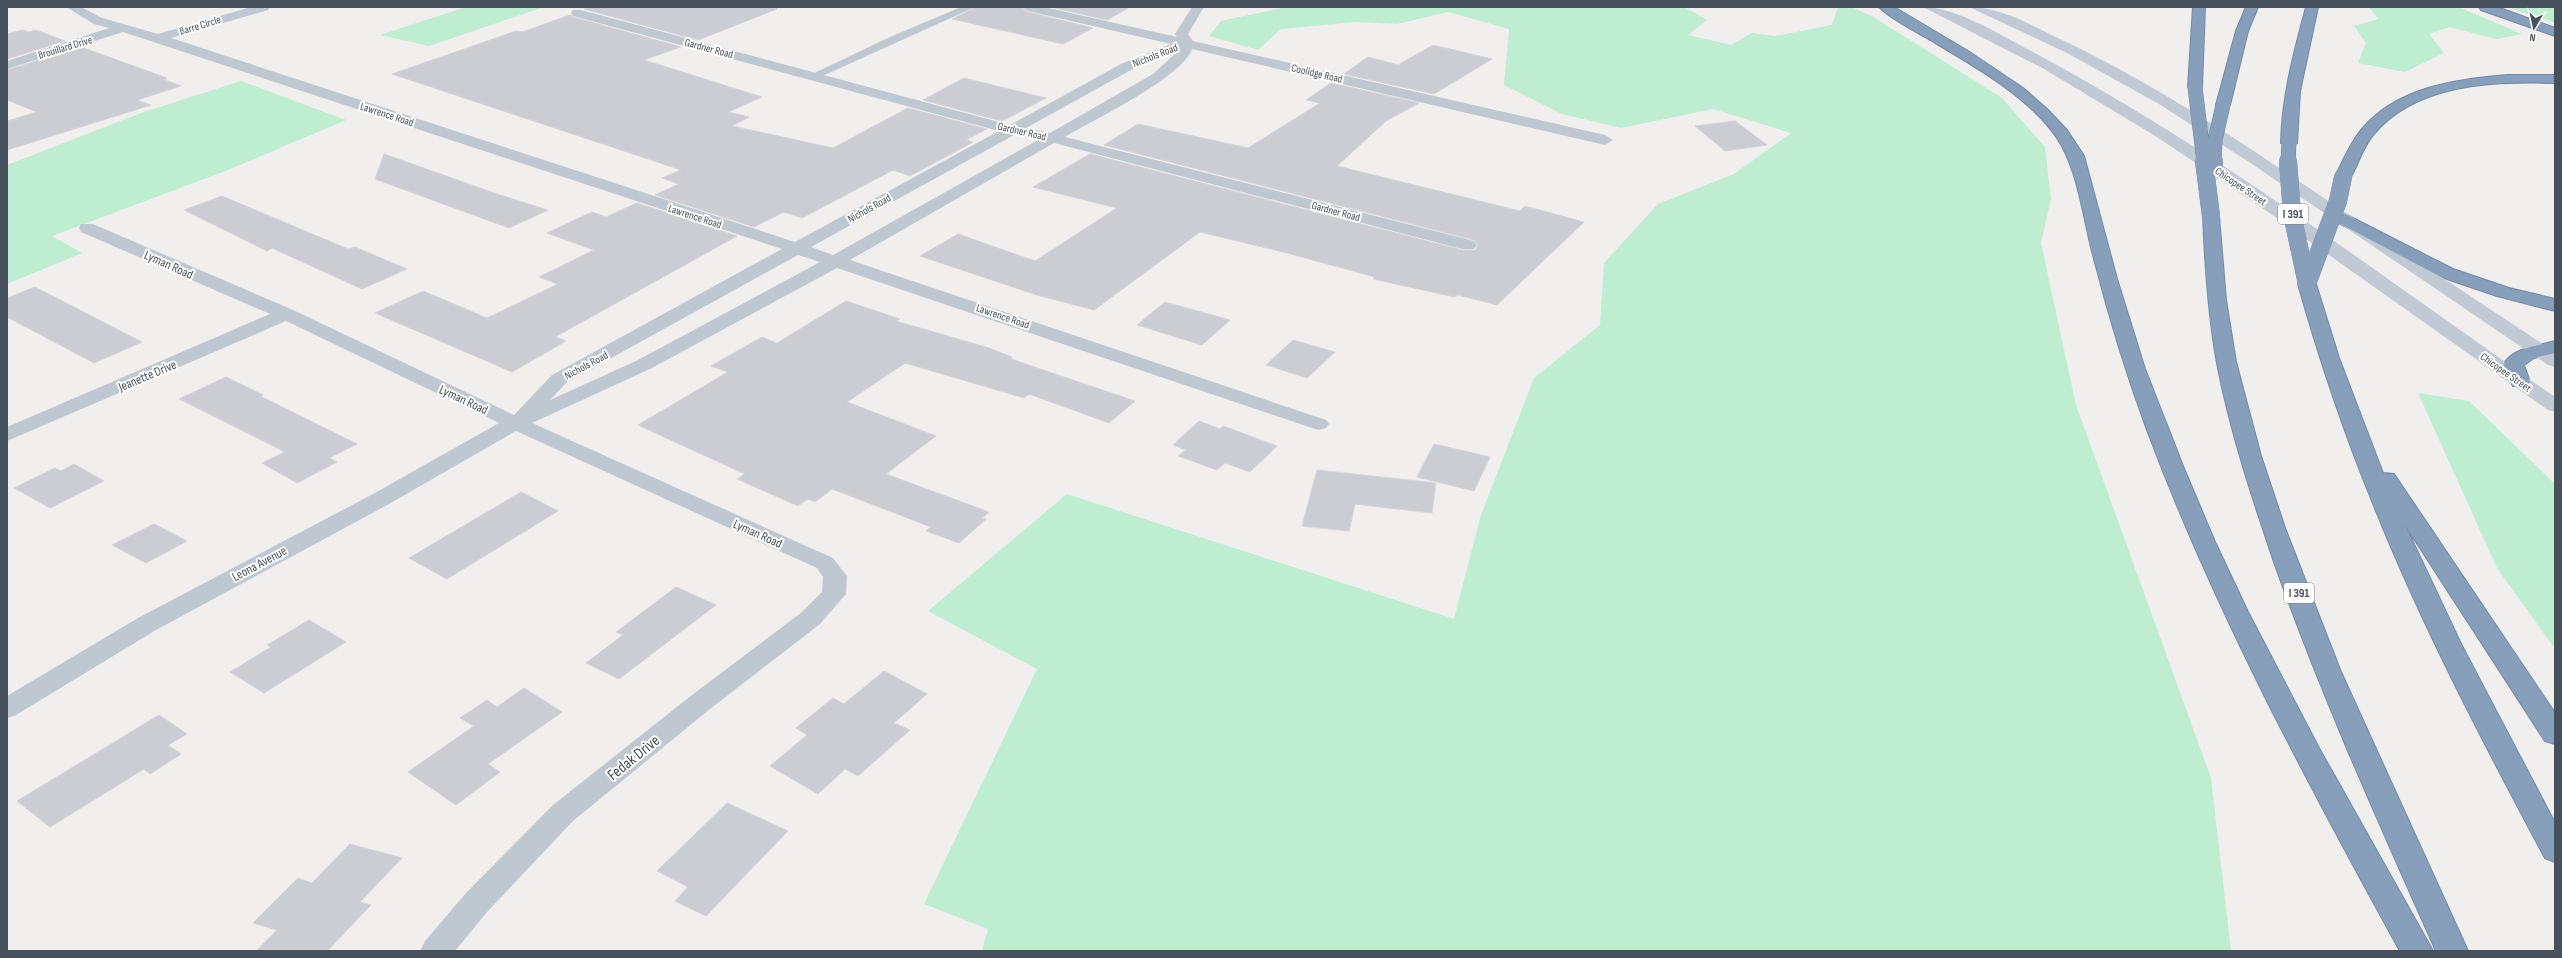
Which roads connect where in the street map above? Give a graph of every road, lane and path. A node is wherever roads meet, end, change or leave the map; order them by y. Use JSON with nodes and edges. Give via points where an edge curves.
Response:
{"nodes":[{"id":1,"x":72,"y":7,"type":"edge"},
{"id":2,"x":264,"y":7,"type":"edge"},
{"id":3,"x":970,"y":7,"type":"edge"},
{"id":4,"x":1028,"y":7,"type":"edge"},
{"id":5,"x":1198,"y":7,"type":"edge"},
{"id":6,"x":1885,"y":7,"type":"edge"},
{"id":7,"x":1929,"y":7,"type":"edge"},
{"id":8,"x":1975,"y":7,"type":"edge"},
{"id":9,"x":2199,"y":7,"type":"edge"},
{"id":10,"x":2252,"y":7,"type":"edge"},
{"id":11,"x":2312,"y":7,"type":"edge"},
{"id":12,"x":2485,"y":7,"type":"edge"},
{"id":13,"x":577,"y":13,"type":"dead end"},
{"id":14,"x":122,"y":28,"type":"junction"},
{"id":15,"x":2555,"y":32,"type":"edge"},
{"id":16,"x":158,"y":38,"type":"junction"},
{"id":17,"x":1188,"y":43,"type":"junction"},
{"id":18,"x":7,"y":65,"type":"edge"},
{"id":19,"x":814,"y":76,"type":"junction"},
{"id":20,"x":2555,"y":79,"type":"edge"},
{"id":21,"x":1013,"y":130,"type":"junction"},
{"id":22,"x":1052,"y":138,"type":"junction"},
{"id":23,"x":1605,"y":140,"type":"dead end"},
{"id":24,"x":2211,"y":216,"type":"junction"},
{"id":25,"x":2343,"y":218,"type":"junction"},
{"id":26,"x":86,"y":228,"type":"dead end"},
{"id":27,"x":1468,"y":245,"type":"dead end"},
{"id":28,"x":795,"y":249,"type":"junction"},
{"id":29,"x":836,"y":261,"type":"junction"},
{"id":30,"x":2307,"y":284,"type":"junction"},
{"id":31,"x":2555,"y":305,"type":"edge"},
{"id":32,"x":286,"y":314,"type":"junction"},
{"id":33,"x":2547,"y":348,"type":"edge"},
{"id":34,"x":2555,"y":361,"type":"edge"},
{"id":35,"x":2520,"y":382,"type":"junction"},
{"id":36,"x":2555,"y":406,"type":"edge"},
{"id":37,"x":515,"y":423,"type":"junction"},
{"id":38,"x":1319,"y":424,"type":"dead end"},
{"id":39,"x":7,"y":435,"type":"edge"},
{"id":40,"x":2358,"y":436,"type":"junction"},
{"id":41,"x":836,"y":576,"type":"joint"},
{"id":42,"x":7,"y":708,"type":"edge"},
{"id":43,"x":2555,"y":734,"type":"edge"},
{"id":44,"x":2555,"y":850,"type":"edge"},
{"id":45,"x":436,"y":951,"type":"edge"},
{"id":46,"x":2417,"y":951,"type":"edge"},
{"id":47,"x":2452,"y":951,"type":"edge"}],
"edges":[{"from":1,"to":14,"type":"street","name":"Lawrence Road","via":[[98,21]]},
{"from":2,"to":16,"type":"street","name":"Barre Circle"},
{"from":3,"to":19,"type":"lane"},
{"from":4,"to":17,"type":"street","name":"Coolidge Road"},
{"from":5,"to":17,"type":"street","via":[[1181,34]]},
{"from":6,"to":46,"type":"highway","via":[[2021,94],[2049,117],[2069,142],[2076,156],[2109,284],[2132,358],[2174,471],[2254,648],[2353,838]]},
{"from":7,"to":35,"type":"main road","name":"Chicopee Street","via":[[2023,51],[2134,115],[2270,206]]},
{"from":8,"to":25,"type":"main road","via":[[2039,34],[2147,91],[2255,157]]},
{"from":9,"to":24,"type":"highway","bridge":true,"via":[[2195,87]]},
{"from":10,"to":24,"type":"highway","number":"I 391","bridge":true,"via":[[2242,31],[2215,140]]},
{"from":11,"to":30,"type":"highway","number":"I 391","bridge":true,"via":[[2292,87],[2287,160],[2291,199]]},
{"from":12,"to":15,"type":"highway"},
{"from":13,"to":19,"type":"street","name":"Gardner Road"},
{"from":14,"to":16,"type":"street","name":"Lawrence Road"},
{"from":14,"to":18,"type":"street","name":"Brouillard Drive"},
{"from":16,"to":28,"type":"street","name":"Lawrence Road"},
{"from":17,"to":21,"type":"street","name":"Nichols Road","via":[[1164,50],[1126,67]]},
{"from":17,"to":22,"type":"street","name":"Nichols Road","via":[[1184,54],[1158,77]]},
{"from":17,"to":23,"type":"street","name":"Coolidge Road"},
{"from":19,"to":21,"type":"street","name":"Gardner Road"},
{"from":20,"to":30,"type":"highway","bridge":true,"via":[[2504,79],[2467,83],[2416,99],[2372,126],[2357,148],[2343,177],[2338,201]]},
{"from":21,"to":22,"type":"street","name":"Gardner Road"},
{"from":21,"to":28,"type":"street","name":"Nichols Road"},
{"from":22,"to":27,"type":"street","name":"Gardner Road"},
{"from":22,"to":29,"type":"street","name":"Nichols Road"},
{"from":24,"to":47,"type":"highway","number":"I 391","via":[[2216,296],[2231,382],[2259,480],[2302,603],[2366,760]]},
{"from":25,"to":31,"type":"highway","via":[[2447,273],[2497,290]]},
{"from":25,"to":33,"type":"main road"},
{"from":26,"to":32,"type":"street","name":"Lyman Road"},
{"from":28,"to":29,"type":"street","name":"Lawrence Road"},
{"from":28,"to":37,"type":"street","name":"Nichols Road","via":[[559,379]]},
{"from":29,"to":37,"type":"street","name":"Nichols Road","via":[[643,365]]},
{"from":29,"to":38,"type":"street","name":"Lawrence Road"},
{"from":30,"to":40,"type":"highway","number":"I 391","via":[[2329,359]]},
{"from":32,"to":37,"type":"street","name":"Lyman Road"},
{"from":32,"to":39,"type":"street","name":"Jeanette Drive"},
{"from":33,"to":34,"type":"main road"},
{"from":33,"to":35,"type":"highway","via":[[2527,354],[2514,363]]},
{"from":35,"to":36,"type":"main road","name":"Chicopee Street"},
{"from":37,"to":41,"type":"street","name":"Lyman Road","via":[[825,564]]},
{"from":37,"to":42,"type":"street","name":"Leona Avenue","via":[[147,624]]},
{"from":40,"to":43,"type":"highway"},
{"from":40,"to":44,"type":"highway","number":"I 391","via":[[2395,527],[2444,634],[2509,765]]},
{"from":41,"to":45,"type":"street","name":"Fedak Drive","via":[[834,594],[811,618],[701,702],[563,814],[477,902]]}]}
